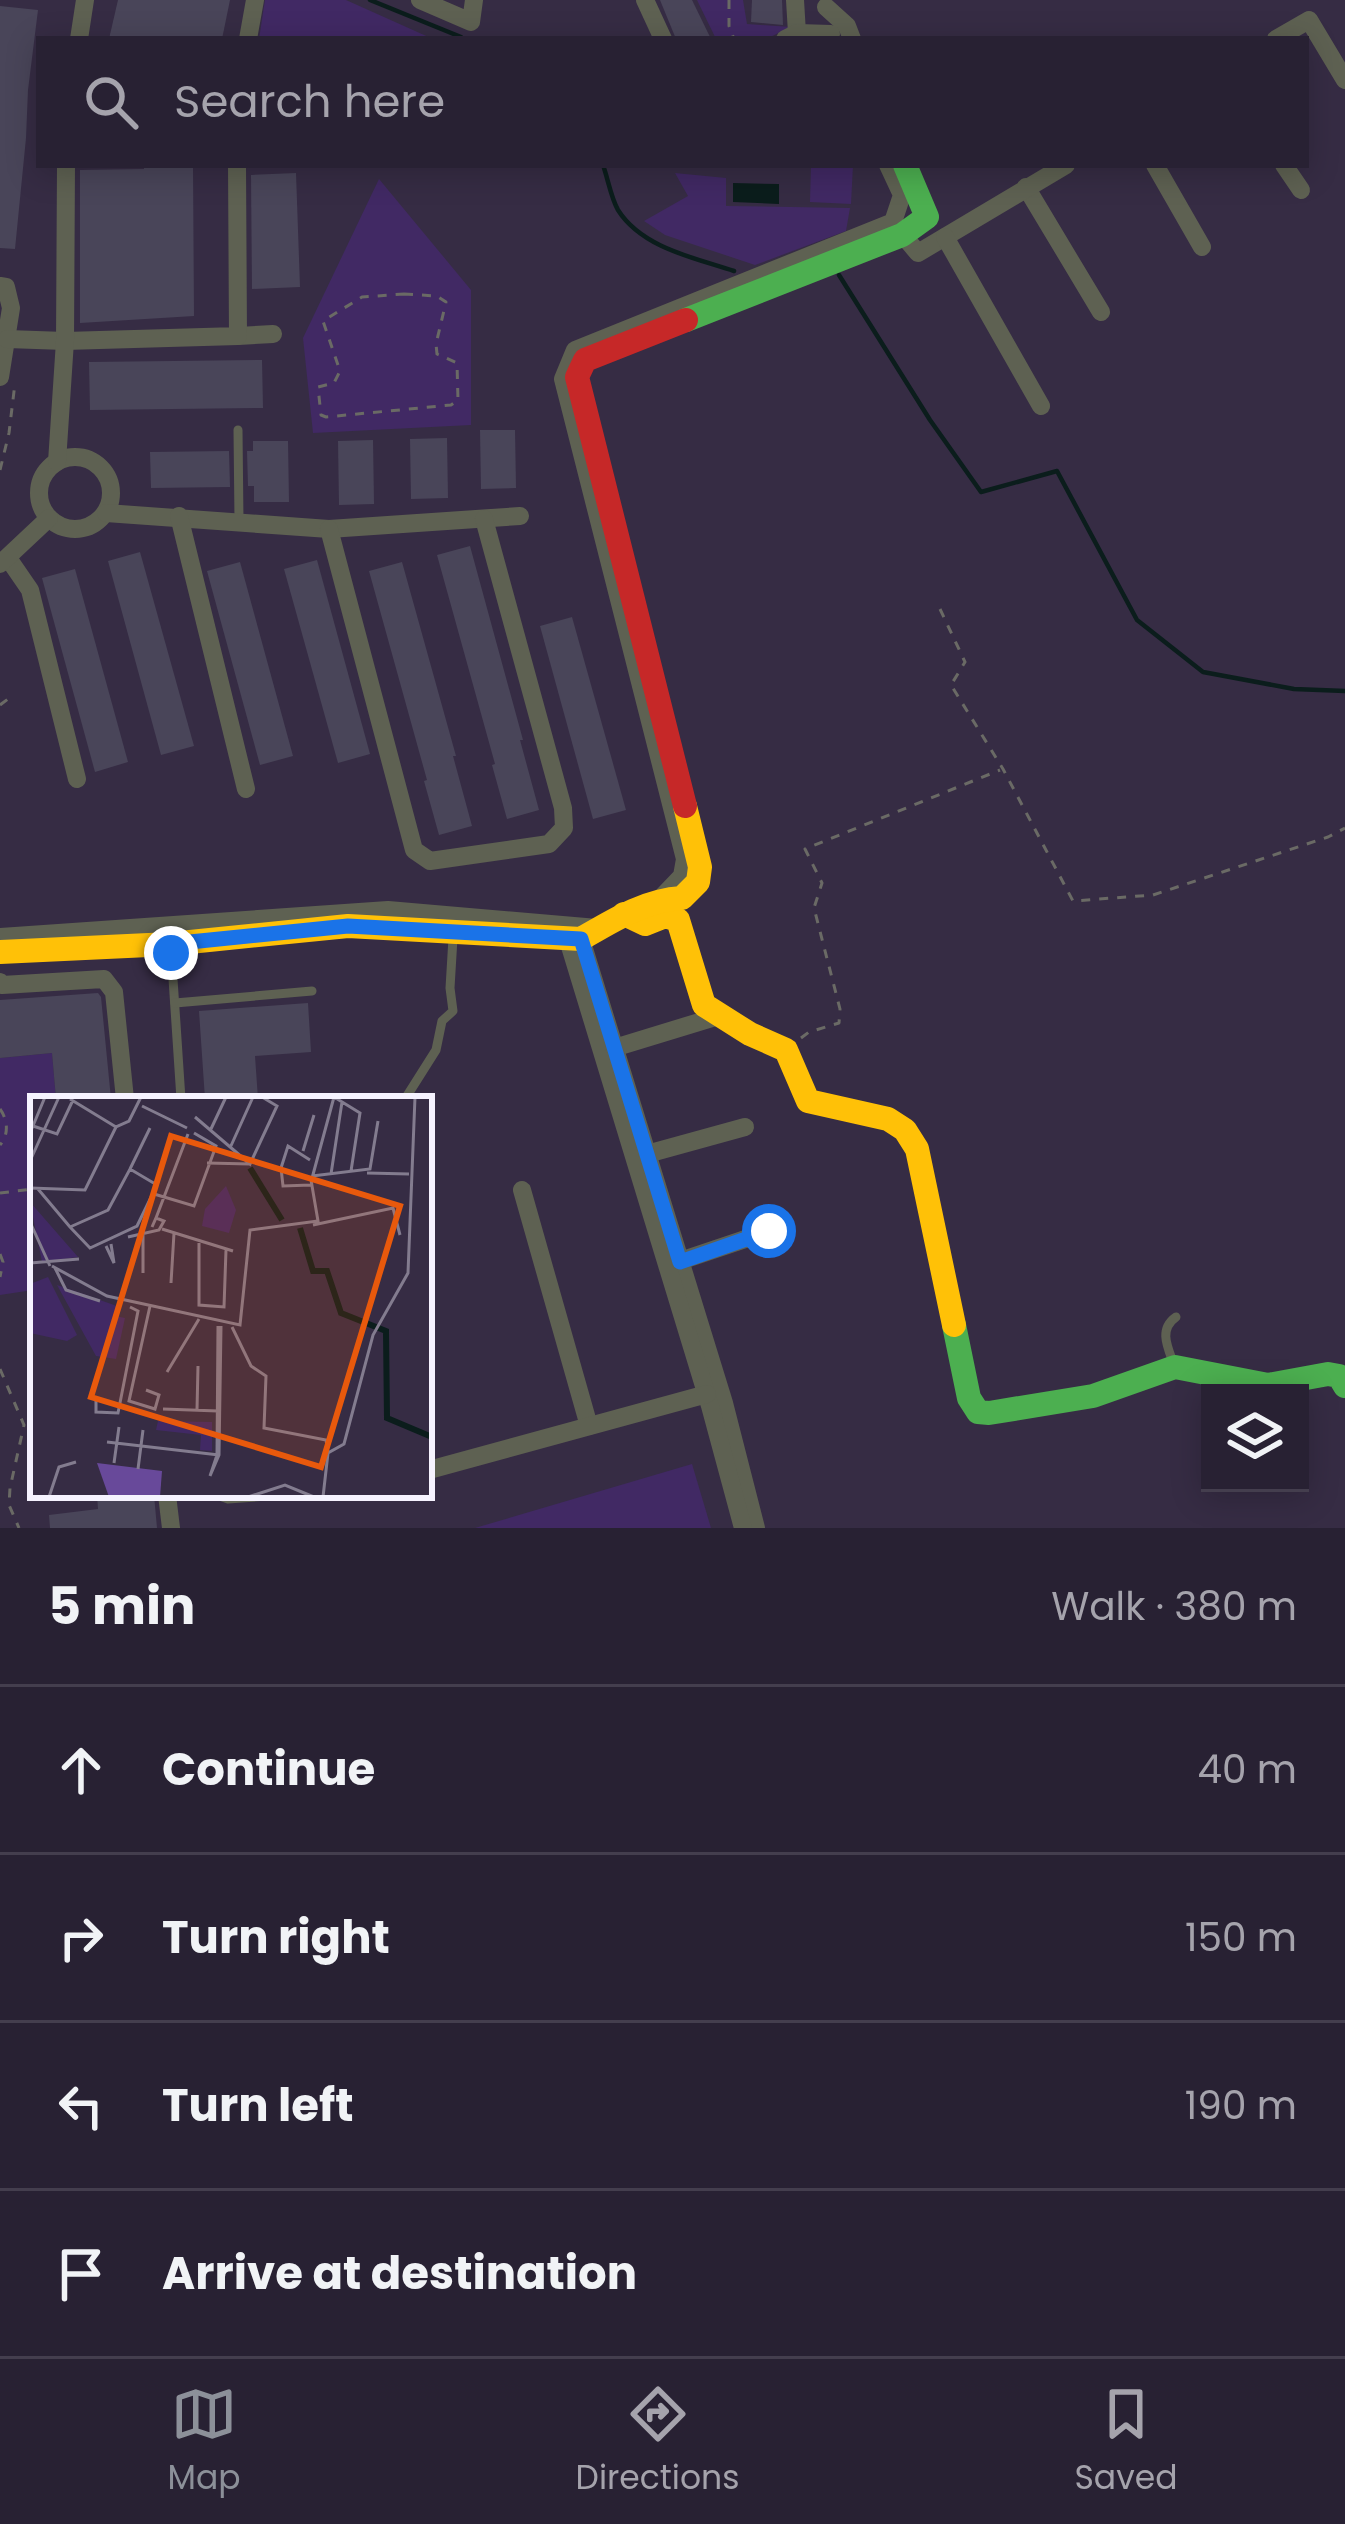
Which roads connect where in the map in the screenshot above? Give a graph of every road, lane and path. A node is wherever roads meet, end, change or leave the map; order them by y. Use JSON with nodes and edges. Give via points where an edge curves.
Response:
{"nodes":[{"id":1,"x":85,"y":0,"type":"edge"},
{"id":2,"x":255,"y":0,"type":"edge"},
{"id":3,"x":420,"y":0,"type":"edge"},
{"id":4,"x":474,"y":0,"type":"edge"},
{"id":5,"x":645,"y":0,"type":"edge"},
{"id":6,"x":729,"y":0,"type":"edge"},
{"id":7,"x":795,"y":0,"type":"edge"},
{"id":8,"x":828,"y":3,"type":"edge"},
{"id":9,"x":468,"y":30,"type":"edge"},
{"id":10,"x":79,"y":36,"type":"edge"},
{"id":11,"x":249,"y":36,"type":"edge"},
{"id":12,"x":662,"y":36,"type":"edge"},
{"id":13,"x":733,"y":36,"type":"edge"},
{"id":14,"x":791,"y":36,"type":"edge"},
{"id":15,"x":832,"y":36,"type":"edge"},
{"id":16,"x":851,"y":36,"type":"edge"},
{"id":17,"x":1281,"y":36,"type":"edge"},
{"id":18,"x":1345,"y":80,"type":"edge"},
{"id":19,"x":65,"y":168,"type":"edge"},
{"id":20,"x":237,"y":168,"type":"edge"},
{"id":21,"x":890,"y":168,"type":"edge"},
{"id":22,"x":906,"y":168,"type":"edge"},
{"id":23,"x":1061,"y":168,"type":"edge"},
{"id":24,"x":1157,"y":168,"type":"edge"},
{"id":25,"x":1286,"y":168,"type":"edge"},
{"id":26,"x":1026,"y":188,"type":"junction"},
{"id":27,"x":1301,"y":190,"type":"dead end"},
{"id":28,"x":897,"y":228,"type":"junction"},
{"id":29,"x":945,"y":237,"type":"junction"},
{"id":30,"x":1202,"y":247,"type":"dead end"},
{"id":31,"x":0,"y":286,"type":"edge"},
{"id":32,"x":1101,"y":312,"type":"dead end"},
{"id":33,"x":273,"y":334,"type":"dead end"},
{"id":34,"x":238,"y":336,"type":"junction"},
{"id":35,"x":7,"y":339,"type":"junction"},
{"id":36,"x":65,"y":341,"type":"junction"},
{"id":37,"x":8,"y":379,"type":"edge"},
{"id":38,"x":1041,"y":406,"type":"dead end"},
{"id":39,"x":322,"y":415,"type":"joint"},
{"id":40,"x":238,"y":430,"type":"dead end"},
{"id":41,"x":56,"y":462,"type":"junction"},
{"id":42,"x":0,"y":470,"type":"edge"},
{"id":43,"x":106,"y":513,"type":"junction"},
{"id":44,"x":179,"y":516,"type":"junction"},
{"id":45,"x":520,"y":516,"type":"dead end"},
{"id":46,"x":49,"y":518,"type":"junction"},
{"id":47,"x":484,"y":519,"type":"junction"},
{"id":48,"x":239,"y":521,"type":"junction"},
{"id":49,"x":329,"y":529,"type":"junction"},
{"id":50,"x":4,"y":561,"type":"edge"},
{"id":51,"x":940,"y":609,"type":"dead end"},
{"id":52,"x":12,"y":696,"type":"dead end"},
{"id":53,"x":0,"y":705,"type":"edge"},
{"id":54,"x":1003,"y":769,"type":"junction"},
{"id":55,"x":77,"y":779,"type":"dead end"},
{"id":56,"x":246,"y":789,"type":"dead end"},
{"id":57,"x":1345,"y":827,"type":"edge"},
{"id":58,"x":624,"y":914,"type":"junction"},
{"id":59,"x":453,"y":933,"type":"junction"},
{"id":60,"x":582,"y":936,"type":"junction"},
{"id":61,"x":0,"y":938,"type":"edge"},
{"id":62,"x":170,"y":944,"type":"junction"},
{"id":63,"x":0,"y":952,"type":"edge"},
{"id":64,"x":0,"y":982,"type":"edge"},
{"id":65,"x":312,"y":991,"type":"dead end"},
{"id":66,"x":175,"y":1003,"type":"junction"},
{"id":67,"x":719,"y":1016,"type":"junction"},
{"id":68,"x":614,"y":1048,"type":"junction"},
{"id":69,"x":786,"y":1050,"type":"junction"},
{"id":70,"x":125,"y":1096,"type":"edge"},
{"id":71,"x":181,"y":1096,"type":"edge"},
{"id":72,"x":406,"y":1096,"type":"edge"},
{"id":73,"x":0,"y":1109,"type":"edge"},
{"id":74,"x":745,"y":1126,"type":"dead end"},
{"id":75,"x":0,"y":1145,"type":"edge"},
{"id":76,"x":647,"y":1154,"type":"junction"},
{"id":77,"x":30,"y":1189,"type":"edge"},
{"id":78,"x":522,"y":1190,"type":"dead end"},
{"id":79,"x":0,"y":1192,"type":"edge"},
{"id":80,"x":769,"y":1231,"type":"dead end"},
{"id":81,"x":0,"y":1253,"type":"edge"},
{"id":82,"x":680,"y":1262,"type":"junction"},
{"id":83,"x":0,"y":1277,"type":"edge"},
{"id":84,"x":1176,"y":1317,"type":"dead end"},
{"id":85,"x":1175,"y":1367,"type":"junction"},
{"id":86,"x":0,"y":1369,"type":"edge"},
{"id":87,"x":1345,"y":1386,"type":"edge"},
{"id":88,"x":706,"y":1394,"type":"junction"},
{"id":89,"x":590,"y":1426,"type":"junction"},
{"id":90,"x":432,"y":1468,"type":"edge"},
{"id":91,"x":167,"y":1498,"type":"edge"},
{"id":92,"x":19,"y":1528,"type":"edge"},
{"id":93,"x":171,"y":1528,"type":"edge"},
{"id":94,"x":743,"y":1528,"type":"edge"},
{"id":95,"x":756,"y":1528,"type":"edge"}],
"edges":[{"from":1,"to":10,"type":"street"},
{"from":2,"to":11,"type":"street"},
{"from":3,"to":9,"type":"street"},
{"from":4,"to":9,"type":"street"},
{"from":5,"to":12,"type":"street"},
{"from":6,"to":13,"type":"path"},
{"from":7,"to":14,"type":"street"},
{"from":8,"to":15,"type":"street"},
{"from":8,"to":16,"type":"street"},
{"from":17,"to":18,"type":"street","via":[[1309,20]]},
{"from":19,"to":36,"type":"street"},
{"from":20,"to":34,"type":"street"},
{"from":21,"to":28,"type":"street","via":[[902,195]]},
{"from":22,"to":28,"type":"street","via":[[927,217]]},
{"from":23,"to":26,"type":"street"},
{"from":24,"to":30,"type":"street"},
{"from":25,"to":27,"type":"street"},
{"from":26,"to":29,"type":"street"},
{"from":26,"to":32,"type":"street"},
{"from":28,"to":29,"type":"street","via":[[918,253]]},
{"from":28,"to":58,"type":"street","via":[[585,360],[577,377],[700,867],[682,898]]},
{"from":29,"to":38,"type":"street"},
{"from":31,"to":35,"type":"street","via":[[11,308]]},
{"from":33,"to":34,"type":"street"},
{"from":34,"to":36,"type":"street"},
{"from":35,"to":36,"type":"street"},
{"from":35,"to":37,"type":"street"},
{"from":36,"to":41,"type":"street"},
{"from":37,"to":42,"type":"path"},
{"from":39,"to":39,"type":"path","via":[[318,387],[334,383],[340,371],[324,320],[368,296],[443,298],[437,354],[457,363],[457,403]]},
{"from":40,"to":48,"type":"lane"},
{"from":41,"to":43,"type":"street","via":[[88,459],[102,468],[112,497]]},
{"from":41,"to":46,"type":"street","via":[[39,488]]},
{"from":43,"to":44,"type":"street"},
{"from":43,"to":46,"type":"street","via":[[79,529]]},
{"from":44,"to":48,"type":"street"},
{"from":44,"to":56,"type":"street"},
{"from":45,"to":47,"type":"street"},
{"from":46,"to":50,"type":"street"},
{"from":47,"to":49,"type":"street"},
{"from":47,"to":49,"type":"street","via":[[564,828],[549,844],[430,861],[414,850]]},
{"from":48,"to":49,"type":"street"},
{"from":50,"to":55,"type":"street","via":[[30,590]]},
{"from":51,"to":54,"type":"path","via":[[965,662],[951,685]]},
{"from":52,"to":53,"type":"path"},
{"from":54,"to":57,"type":"path","via":[[1072,901],[1153,895]]},
{"from":54,"to":69,"type":"path","via":[[805,849],[822,883],[814,908],[841,1009],[839,1023],[808,1032]]},
{"from":58,"to":60,"type":"street"},
{"from":58,"to":67,"type":"street","via":[[645,924],[678,920],[704,1005]]},
{"from":59,"to":60,"type":"street"},
{"from":59,"to":62,"type":"street","via":[[348,926]]},
{"from":59,"to":72,"type":"lane","via":[[452,1011]]},
{"from":60,"to":61,"type":"street","via":[[388,910]]},
{"from":60,"to":68,"type":"street"},
{"from":60,"to":88,"type":"street"},
{"from":62,"to":63,"type":"street"},
{"from":62,"to":66,"type":"lane"},
{"from":64,"to":70,"type":"street","via":[[104,979],[114,992]]},
{"from":65,"to":66,"type":"lane"},
{"from":66,"to":71,"type":"lane"},
{"from":67,"to":68,"type":"street"},
{"from":67,"to":69,"type":"street"},
{"from":68,"to":76,"type":"street"},
{"from":69,"to":85,"type":"street","via":[[808,1101],[888,1119],[917,1149],[978,1412],[1093,1396]]},
{"from":73,"to":75,"type":"path","via":[[7,1130]]},
{"from":74,"to":76,"type":"street"},
{"from":76,"to":82,"type":"street"},
{"from":77,"to":79,"type":"path"},
{"from":78,"to":89,"type":"street"},
{"from":80,"to":82,"type":"street"},
{"from":81,"to":83,"type":"path"},
{"from":82,"to":95,"type":"street"},
{"from":84,"to":85,"type":"lane","via":[[1165,1331]]},
{"from":85,"to":87,"type":"street","via":[[1268,1385],[1328,1374]]},
{"from":86,"to":92,"type":"path","via":[[24,1425],[9,1504]]},
{"from":88,"to":89,"type":"street"},
{"from":88,"to":94,"type":"street"},
{"from":89,"to":90,"type":"street"},
{"from":91,"to":93,"type":"street"}]}
